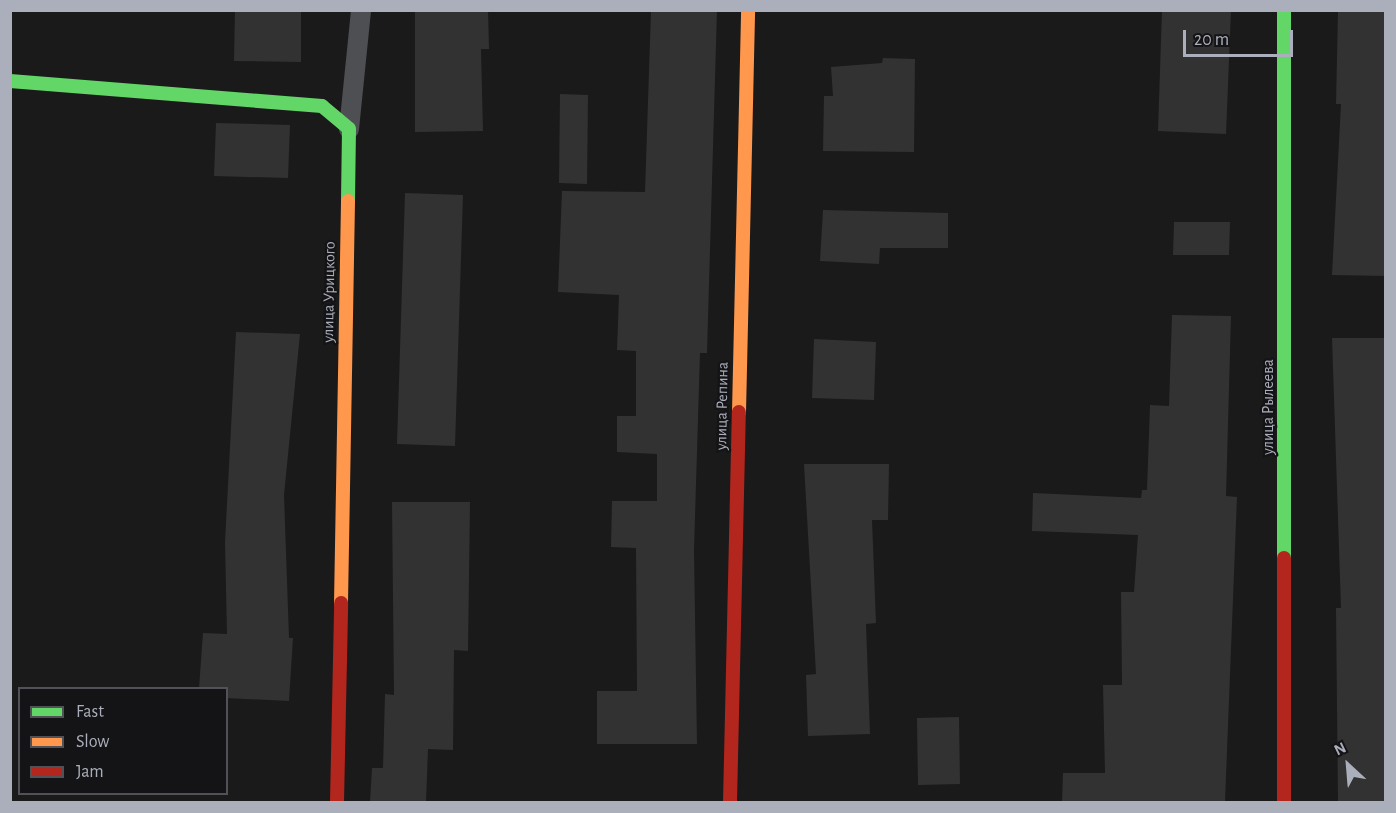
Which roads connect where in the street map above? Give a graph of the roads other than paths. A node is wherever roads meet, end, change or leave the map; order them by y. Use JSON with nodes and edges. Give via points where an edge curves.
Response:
{"nodes":[{"id":1,"x":362,"y":10,"type":"edge"},
{"id":2,"x":748,"y":10,"type":"edge"},
{"id":3,"x":1284,"y":10,"type":"edge"},
{"id":4,"x":10,"y":81,"type":"edge"},
{"id":5,"x":349,"y":129,"type":"junction"},
{"id":6,"x":336,"y":802,"type":"edge"},
{"id":7,"x":730,"y":802,"type":"edge"},
{"id":8,"x":1284,"y":802,"type":"edge"}],
"edges":[{"from":1,"to":5,"type":"lane"},
{"from":2,"to":7,"type":"street","name":"улица Репина"},
{"from":3,"to":8,"type":"street","name":"улица Рылеева"},
{"from":4,"to":5,"type":"street","via":[[322,106]]},
{"from":5,"to":6,"type":"street","name":"улица Урицкого"}]}
